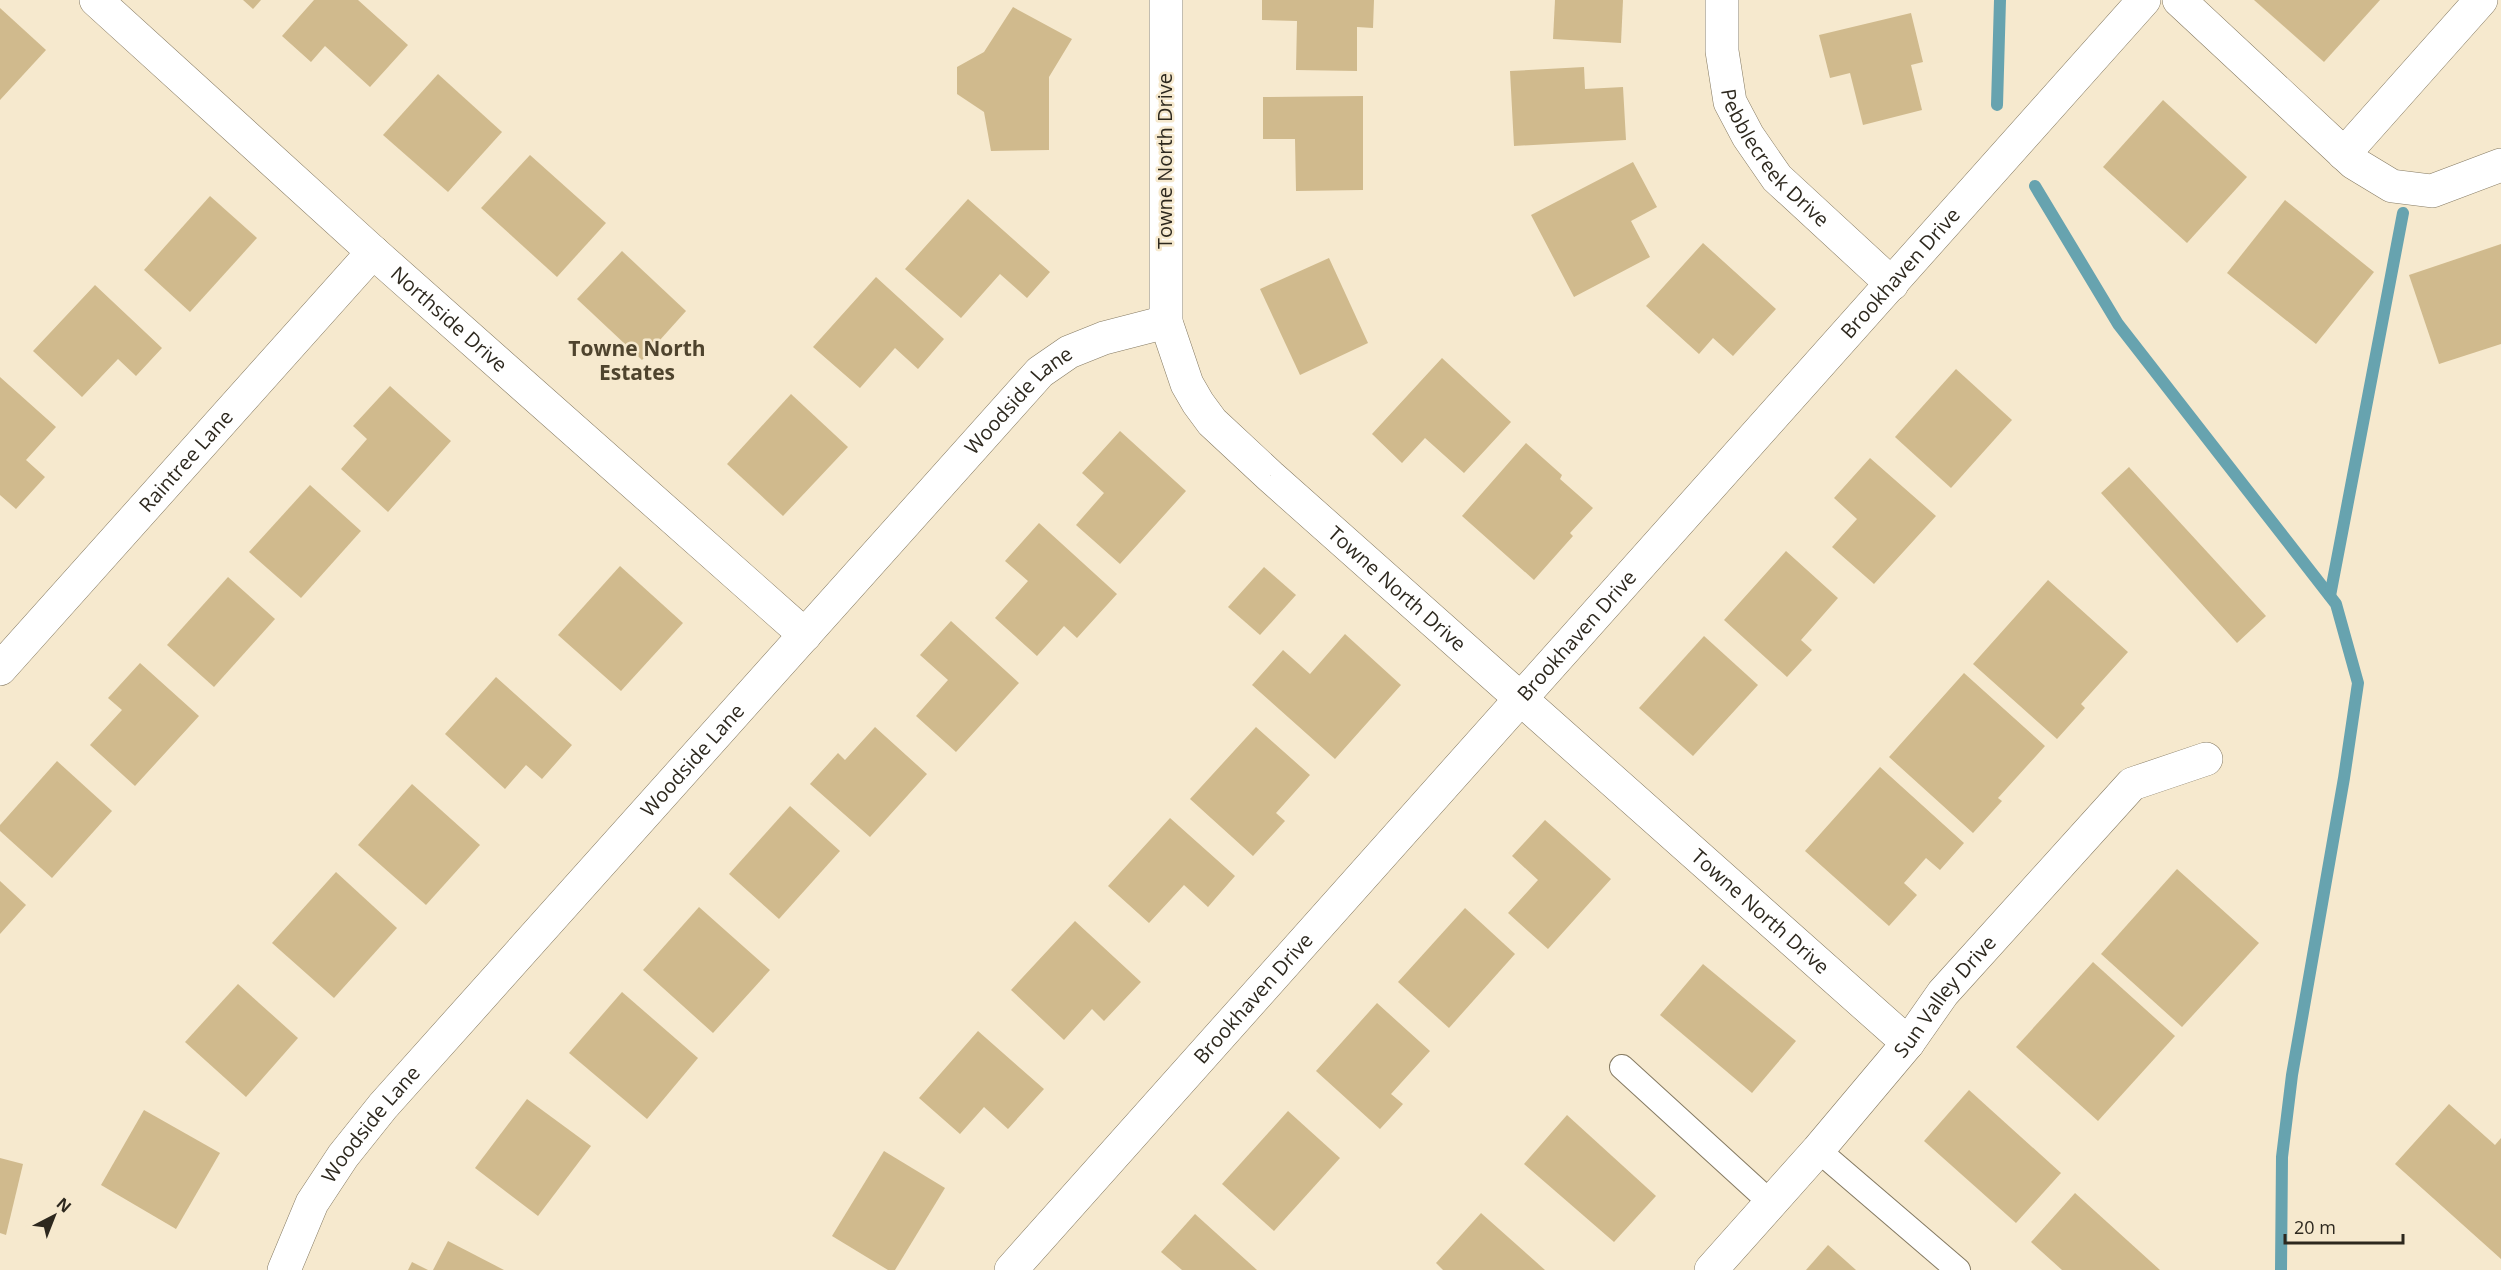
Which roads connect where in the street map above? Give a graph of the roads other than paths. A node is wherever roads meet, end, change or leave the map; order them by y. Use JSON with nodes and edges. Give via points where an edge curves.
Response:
{"nodes":[{"id":1,"x":96,"y":0,"type":"edge"},
{"id":2,"x":1166,"y":0,"type":"edge"},
{"id":3,"x":1722,"y":0,"type":"edge"},
{"id":4,"x":2144,"y":0,"type":"edge"},
{"id":5,"x":2179,"y":0,"type":"edge"},
{"id":6,"x":2481,"y":0,"type":"edge"},
{"id":7,"x":2344,"y":154,"type":"junction"},
{"id":8,"x":2501,"y":165,"type":"edge"},
{"id":9,"x":373,"y":252,"type":"junction"},
{"id":10,"x":1892,"y":284,"type":"junction"},
{"id":11,"x":1166,"y":322,"type":"junction"},
{"id":12,"x":805,"y":635,"type":"junction"},
{"id":13,"x":0,"y":669,"type":"edge"},
{"id":14,"x":1520,"y":699,"type":"junction"},
{"id":15,"x":2205,"y":759,"type":"dead end"},
{"id":16,"x":1908,"y":1043,"type":"junction"},
{"id":17,"x":1622,"y":1067,"type":"dead end"},
{"id":18,"x":1818,"y":1150,"type":"junction"},
{"id":19,"x":1771,"y":1203,"type":"junction"},
{"id":20,"x":284,"y":1270,"type":"edge"},
{"id":21,"x":1011,"y":1270,"type":"edge"},
{"id":22,"x":1711,"y":1270,"type":"edge"},
{"id":23,"x":1958,"y":1270,"type":"edge"}],
"edges":[{"from":1,"to":9,"type":"street","name":"Northside Drive"},
{"from":2,"to":11,"type":"street","name":"Towne North Drive"},
{"from":3,"to":10,"type":"street","name":"Pebblecreek Drive","via":[[1722,51],[1730,102],[1748,136],[1778,178]]},
{"from":4,"to":10,"type":"street","name":"Brookhaven Drive"},
{"from":5,"to":7,"type":"street"},
{"from":6,"to":7,"type":"street"},
{"from":7,"to":8,"type":"street","via":[[2392,186],[2432,191]]},
{"from":9,"to":12,"type":"street","name":"Northside Drive"},
{"from":9,"to":13,"type":"street","name":"Raintree Lane"},
{"from":10,"to":14,"type":"street","name":"Brookhaven Drive"},
{"from":11,"to":12,"type":"street","name":"Woodside Lane","via":[[1104,338],[1069,352],[1040,372]]},
{"from":11,"to":14,"type":"street","name":"Towne North Drive","via":[[1188,387],[1212,422]]},
{"from":12,"to":20,"type":"street","name":"Woodside Lane","via":[[364,1128],[312,1203]]},
{"from":14,"to":16,"type":"street","name":"Towne North Drive"},
{"from":14,"to":21,"type":"street","name":"Brookhaven Drive"},
{"from":15,"to":16,"type":"street","name":"Sun Valley Drive","via":[[2132,784],[1943,993]]},
{"from":16,"to":18,"type":"street","name":"Sun Valley Drive"},
{"from":17,"to":19,"type":"lane"},
{"from":18,"to":19,"type":"street","name":"Sun Valley Drive"},
{"from":18,"to":23,"type":"lane"},
{"from":19,"to":22,"type":"street","name":"Sun Valley Drive"}]}
